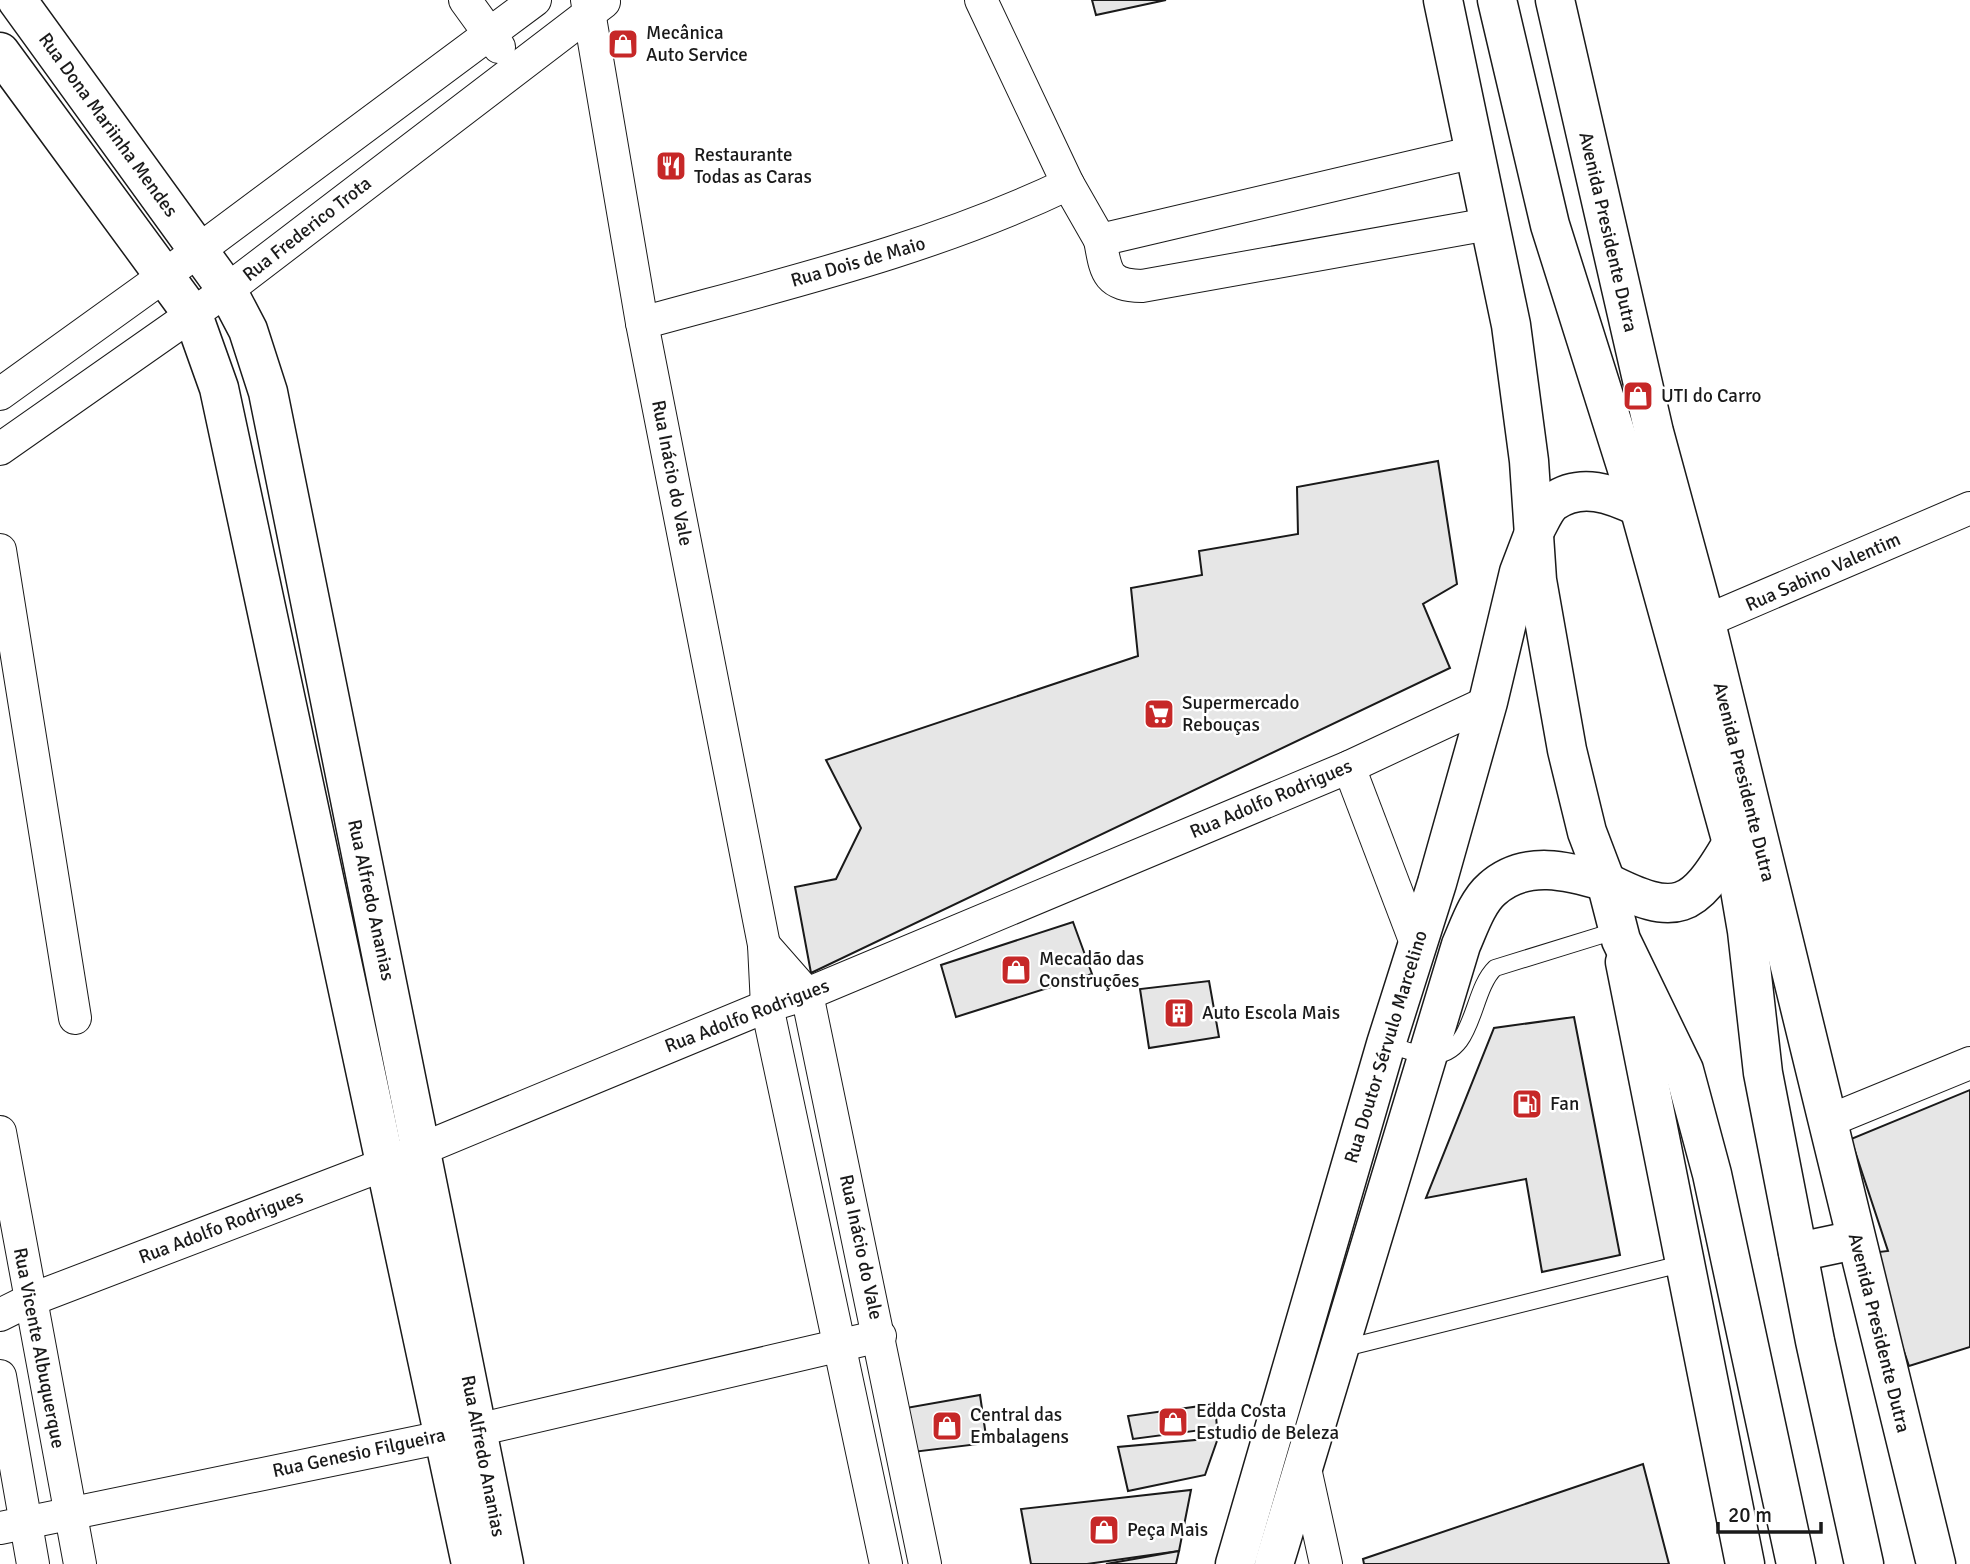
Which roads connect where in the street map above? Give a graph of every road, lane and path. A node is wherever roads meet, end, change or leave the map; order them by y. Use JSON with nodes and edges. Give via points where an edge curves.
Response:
{"nodes":[{"id":1,"x":17,"y":0,"type":"edge"},
{"id":2,"x":465,"y":0,"type":"edge"},
{"id":3,"x":536,"y":0,"type":"edge"},
{"id":4,"x":981,"y":0,"type":"edge"},
{"id":5,"x":1443,"y":0,"type":"edge"},
{"id":6,"x":1497,"y":0,"type":"edge"},
{"id":7,"x":1555,"y":0,"type":"edge"},
{"id":8,"x":595,"y":4,"type":"edge"},
{"id":9,"x":488,"y":32,"type":"junction"},
{"id":10,"x":562,"y":33,"type":"junction"},
{"id":11,"x":0,"y":52,"type":"edge"},
{"id":12,"x":516,"y":68,"type":"junction"},
{"id":13,"x":1475,"y":152,"type":"junction"},
{"id":14,"x":1068,"y":184,"type":"junction"},
{"id":15,"x":1489,"y":224,"type":"junction"},
{"id":16,"x":1100,"y":240,"type":"junction"},
{"id":17,"x":199,"y":250,"type":"junction"},
{"id":18,"x":227,"y":290,"type":"junction"},
{"id":19,"x":177,"y":293,"type":"junction"},
{"id":20,"x":642,"y":323,"type":"junction"},
{"id":21,"x":0,"y":394,"type":"edge"},
{"id":22,"x":0,"y":449,"type":"edge"},
{"id":23,"x":1639,"y":507,"type":"junction"},
{"id":24,"x":1970,"y":508,"type":"edge"},
{"id":25,"x":1535,"y":530,"type":"junction"},
{"id":26,"x":0,"y":550,"type":"edge"},
{"id":27,"x":1690,"y":628,"type":"junction"},
{"id":28,"x":1488,"y":702,"type":"junction"},
{"id":29,"x":1349,"y":767,"type":"junction"},
{"id":30,"x":1732,"y":843,"type":"junction"},
{"id":31,"x":1606,"y":882,"type":"junction"},
{"id":32,"x":1619,"y":935,"type":"junction"},
{"id":33,"x":1416,"y":943,"type":"junction"},
{"id":34,"x":764,"y":945,"type":"junction"},
{"id":35,"x":807,"y":993,"type":"junction"},
{"id":36,"x":767,"y":1006,"type":"junction"},
{"id":37,"x":75,"y":1018,"type":"dead end"},
{"id":38,"x":1386,"y":1044,"type":"junction"},
{"id":39,"x":1429,"y":1055,"type":"junction"},
{"id":40,"x":1970,"y":1063,"type":"edge"},
{"id":41,"x":1826,"y":1122,"type":"junction"},
{"id":42,"x":0,"y":1132,"type":"edge"},
{"id":43,"x":422,"y":1148,"type":"junction"},
{"id":44,"x":388,"y":1163,"type":"junction"},
{"id":45,"x":1855,"y":1240,"type":"junction"},
{"id":46,"x":1798,"y":1251,"type":"junction"},
{"id":47,"x":1685,"y":1263,"type":"junction"},
{"id":48,"x":30,"y":1300,"type":"junction"},
{"id":49,"x":0,"y":1315,"type":"edge"},
{"id":50,"x":880,"y":1336,"type":"junction"},
{"id":51,"x":841,"y":1345,"type":"junction"},
{"id":52,"x":1340,"y":1349,"type":"junction"},
{"id":53,"x":0,"y":1376,"type":"edge"},
{"id":54,"x":461,"y":1433,"type":"junction"},
{"id":55,"x":1304,"y":1464,"type":"junction"},
{"id":56,"x":70,"y":1513,"type":"junction"},
{"id":57,"x":12,"y":1526,"type":"edge"},
{"id":58,"x":33,"y":1564,"type":"edge"},
{"id":59,"x":80,"y":1564,"type":"edge"},
{"id":60,"x":471,"y":1564,"type":"edge"},
{"id":61,"x":504,"y":1564,"type":"edge"},
{"id":62,"x":886,"y":1564,"type":"edge"},
{"id":63,"x":925,"y":1564,"type":"edge"},
{"id":64,"x":1235,"y":1564,"type":"edge"},
{"id":65,"x":1274,"y":1564,"type":"edge"},
{"id":66,"x":1326,"y":1564,"type":"edge"},
{"id":67,"x":1745,"y":1564,"type":"edge"},
{"id":68,"x":1796,"y":1564,"type":"edge"},
{"id":69,"x":1864,"y":1564,"type":"edge"},
{"id":70,"x":1936,"y":1564,"type":"edge"}],
"edges":[{"from":1,"to":17,"type":"main road","name":"Rua Dona Mariinha Mendes"},
{"from":2,"to":9,"type":"street"},
{"from":3,"to":9,"type":"street","name":"Rua Frederico Trota"},
{"from":3,"to":10,"type":"street"},
{"from":4,"to":14,"type":"street"},
{"from":5,"to":13,"type":"main road"},
{"from":6,"to":23,"type":"main road","name":"Avenida Presidente Dutra","via":[[1550,225]]},
{"from":7,"to":27,"type":"main road","name":"Avenida Presidente Dutra","via":[[1654,432]]},
{"from":8,"to":10,"type":"street","name":"Rua Frederico Trota"},
{"from":8,"to":20,"type":"street","name":"Rua Inácio do Vale"},
{"from":9,"to":12,"type":"street"},
{"from":9,"to":17,"type":"street","name":"Rua Frederico Trota"},
{"from":10,"to":12,"type":"street","name":"Rua Frederico Trota"},
{"from":11,"to":19,"type":"main road"},
{"from":12,"to":18,"type":"street","name":"Rua Frederico Trota"},
{"from":13,"to":15,"type":"main road"},
{"from":13,"to":16,"type":"street"},
{"from":14,"to":16,"type":"street"},
{"from":14,"to":20,"type":"street","name":"Rua Dois de Maio","via":[[906,250]]},
{"from":15,"to":16,"type":"street","via":[[1142,286],[1122,285],[1110,277]]},
{"from":15,"to":25,"type":"main road","via":[[1511,326]]},
{"from":17,"to":18,"type":"main road","name":"Rua Alfredo Ananias"},
{"from":17,"to":19,"type":"street","name":"Rua Frederico Trota"},
{"from":18,"to":19,"type":"street","name":"Rua Frederico Trota"},
{"from":18,"to":43,"type":"main road","name":"Rua Alfredo Ananias","via":[[248,330],[268,392]]},
{"from":19,"to":21,"type":"street","name":"Rua Frederico Trota"},
{"from":19,"to":22,"type":"street","name":"Rua Frederico Trota"},
{"from":19,"to":44,"type":"main road","name":"Rua Alfredo Ananias","via":[[219,388]]},
{"from":20,"to":34,"type":"street","name":"Rua Inácio do Vale"},
{"from":23,"to":25,"type":"main road","via":[[1612,494],[1574,492],[1551,503]]},
{"from":23,"to":27,"type":"main road","name":"Avenida Presidente Dutra"},
{"from":24,"to":27,"type":"street","name":"Rua Sabino Valentim"},
{"from":25,"to":28,"type":"main road","name":"Rua Doutor Sérvulo Marcelino","via":[[1519,572]]},
{"from":25,"to":31,"type":"main road","via":[[1537,580],[1565,737],[1587,832]]},
{"from":26,"to":37,"type":"street"},
{"from":27,"to":30,"type":"main road","name":"Avenida Presidente Dutra"},
{"from":27,"to":41,"type":"main road","name":"Avenida Presidente Dutra"},
{"from":28,"to":29,"type":"street","name":"Rua Adolfo Rodrigues"},
{"from":28,"to":33,"type":"main road","name":"Rua Doutor Sérvulo Marcelino"},
{"from":29,"to":33,"type":"street"},
{"from":29,"to":35,"type":"street","name":"Rua Adolfo Rodrigues"},
{"from":30,"to":31,"type":"main road","via":[[1708,884],[1691,899],[1662,904],[1639,899]]},
{"from":30,"to":46,"type":"main road","name":"Avenida Presidente Dutra","via":[[1763,1073]]},
{"from":31,"to":32,"type":"main road"},
{"from":31,"to":39,"type":"main road","via":[[1538,869],[1492,889],[1461,945]]},
{"from":32,"to":39,"type":"lane","via":[[1495,968],[1485,977],[1455,1048]]},
{"from":32,"to":47,"type":"main road"},
{"from":32,"to":68,"type":"main road","via":[[1684,1070],[1712,1174]]},
{"from":33,"to":38,"type":"main road","name":"Rua Doutor Sérvulo Marcelino"},
{"from":34,"to":35,"type":"street","name":"Rua Inácio do Vale"},
{"from":34,"to":36,"type":"street","name":"Rua Inácio do Vale"},
{"from":35,"to":36,"type":"street","name":"Rua Adolfo Rodrigues"},
{"from":35,"to":50,"type":"street","name":"Rua Inácio do Vale"},
{"from":36,"to":43,"type":"street","name":"Rua Adolfo Rodrigues"},
{"from":36,"to":51,"type":"street","name":"Rua Inácio do Vale"},
{"from":38,"to":39,"type":"lane"},
{"from":38,"to":64,"type":"main road","name":"Rua Doutor Sérvulo Marcelino"},
{"from":39,"to":52,"type":"main road"},
{"from":40,"to":41,"type":"street"},
{"from":41,"to":45,"type":"main road","name":"Avenida Presidente Dutra"},
{"from":42,"to":48,"type":"street","name":"Rua Vicente Albuquerque"},
{"from":43,"to":44,"type":"street","name":"Rua Adolfo Rodrigues"},
{"from":43,"to":54,"type":"main road","name":"Rua Alfredo Ananias"},
{"from":44,"to":48,"type":"street","name":"Rua Adolfo Rodrigues"},
{"from":44,"to":54,"type":"main road","name":"Rua Alfredo Ananias"},
{"from":45,"to":46,"type":"main road"},
{"from":45,"to":70,"type":"main road","name":"Avenida Presidente Dutra"},
{"from":46,"to":69,"type":"main road","name":"Avenida Presidente Dutra"},
{"from":47,"to":52,"type":"lane"},
{"from":47,"to":67,"type":"main road"},
{"from":48,"to":49,"type":"street","name":"Rua Adolfo Rodrigues"},
{"from":48,"to":56,"type":"street","name":"Rua Vicente Albuquerque"},
{"from":50,"to":51,"type":"street","name":"Rua Genesio Filgueira"},
{"from":50,"to":63,"type":"street","name":"Rua Inácio do Vale"},
{"from":51,"to":54,"type":"street","name":"Rua Genesio Filgueira"},
{"from":51,"to":62,"type":"street","name":"Rua Inácio do Vale"},
{"from":52,"to":55,"type":"main road"},
{"from":53,"to":57,"type":"street"},
{"from":54,"to":56,"type":"street","name":"Rua Genesio Filgueira"},
{"from":54,"to":60,"type":"main road","name":"Rua Alfredo Ananias"},
{"from":54,"to":61,"type":"main road","name":"Rua Alfredo Ananias"},
{"from":55,"to":65,"type":"main road"},
{"from":55,"to":66,"type":"street"},
{"from":56,"to":57,"type":"street","name":"Rua Genesio Filgueira"},
{"from":56,"to":59,"type":"street","name":"Rua Vicente Albuquerque"},
{"from":57,"to":58,"type":"street"}]}
